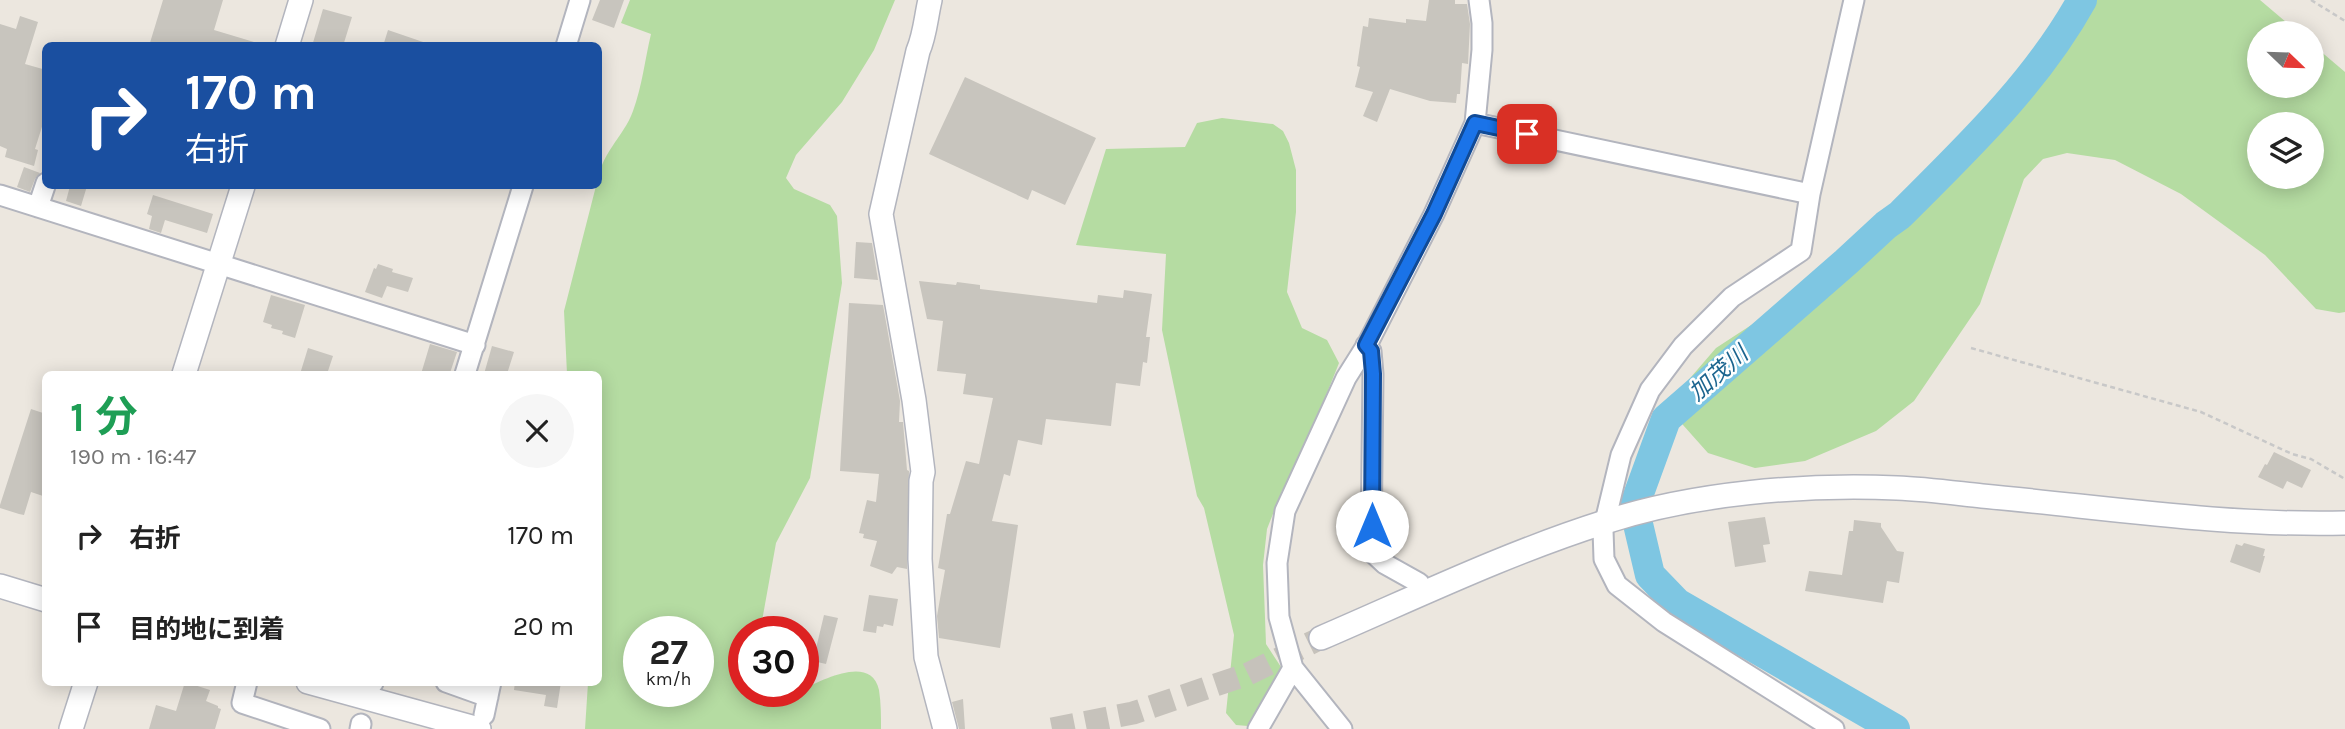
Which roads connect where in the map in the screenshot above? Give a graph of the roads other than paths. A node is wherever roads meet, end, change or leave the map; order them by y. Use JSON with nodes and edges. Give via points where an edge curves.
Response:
{"nodes":[{"id":1,"x":301,"y":0,"type":"edge"},
{"id":2,"x":580,"y":0,"type":"edge"},
{"id":3,"x":930,"y":0,"type":"edge"},
{"id":4,"x":1479,"y":0,"type":"edge"},
{"id":5,"x":1854,"y":0,"type":"edge"},
{"id":6,"x":288,"y":42,"type":"edge"},
{"id":7,"x":567,"y":42,"type":"edge"},
{"id":8,"x":1475,"y":123,"type":"junction"},
{"id":9,"x":44,"y":189,"type":"edge"},
{"id":10,"x":242,"y":189,"type":"edge"},
{"id":11,"x":522,"y":189,"type":"edge"},
{"id":12,"x":1810,"y":194,"type":"junction"},
{"id":13,"x":0,"y":195,"type":"edge"},
{"id":14,"x":38,"y":207,"type":"junction"},
{"id":15,"x":219,"y":264,"type":"junction"},
{"id":16,"x":475,"y":345,"type":"junction"},
{"id":17,"x":1366,"y":345,"type":"junction"},
{"id":18,"x":185,"y":371,"type":"edge"},
{"id":19,"x":466,"y":371,"type":"edge"},
{"id":20,"x":1605,"y":522,"type":"junction"},
{"id":21,"x":2345,"y":523,"type":"edge"},
{"id":22,"x":0,"y":586,"type":"edge"},
{"id":23,"x":1423,"y":594,"type":"junction"},
{"id":24,"x":42,"y":599,"type":"edge"},
{"id":25,"x":1321,"y":638,"type":"tunnel mouth"},
{"id":26,"x":1293,"y":668,"type":"junction"},
{"id":27,"x":85,"y":686,"type":"edge"},
{"id":28,"x":246,"y":686,"type":"edge"},
{"id":29,"x":338,"y":686,"type":"edge"},
{"id":30,"x":453,"y":686,"type":"edge"},
{"id":31,"x":486,"y":706,"type":"edge"},
{"id":32,"x":71,"y":729,"type":"edge"},
{"id":33,"x":320,"y":729,"type":"edge"},
{"id":34,"x":946,"y":729,"type":"edge"},
{"id":35,"x":1258,"y":729,"type":"edge"},
{"id":36,"x":1342,"y":729,"type":"edge"},
{"id":37,"x":1834,"y":729,"type":"edge"}],
"edges":[{"from":1,"to":6,"type":"street"},
{"from":2,"to":7,"type":"street"},
{"from":3,"to":34,"type":"street","via":[[881,214],[923,472],[920,559],[926,657]]},
{"from":4,"to":8,"type":"street","via":[[1482,50]]},
{"from":5,"to":12,"type":"street"},
{"from":8,"to":12,"type":"street"},
{"from":8,"to":17,"type":"street"},
{"from":9,"to":14,"type":"street"},
{"from":10,"to":15,"type":"street"},
{"from":11,"to":16,"type":"street"},
{"from":12,"to":20,"type":"street","via":[[1801,251],[1732,297],[1683,346],[1650,390],[1621,456]]},
{"from":13,"to":14,"type":"street"},
{"from":14,"to":15,"type":"street"},
{"from":15,"to":16,"type":"street"},
{"from":15,"to":18,"type":"street"},
{"from":16,"to":19,"type":"street"},
{"from":17,"to":23,"type":"street","via":[[1373,374],[1371,551],[1419,583]]},
{"from":17,"to":26,"type":"street","via":[[1346,378],[1286,511],[1277,563],[1279,617]]},
{"from":20,"to":21,"type":"street","via":[[1678,504],[1762,492],[1898,488],[2224,521]]},
{"from":20,"to":23,"type":"street"},
{"from":20,"to":37,"type":"street","via":[[1604,559],[1617,585],[1664,622]]},
{"from":22,"to":24,"type":"street"},
{"from":23,"to":25,"type":"street"},
{"from":26,"to":35,"type":"street"},
{"from":26,"to":36,"type":"street"},
{"from":27,"to":32,"type":"street"},
{"from":28,"to":33,"type":"street","via":[[242,703]]},
{"from":29,"to":31,"type":"street"},
{"from":30,"to":31,"type":"street"}]}
